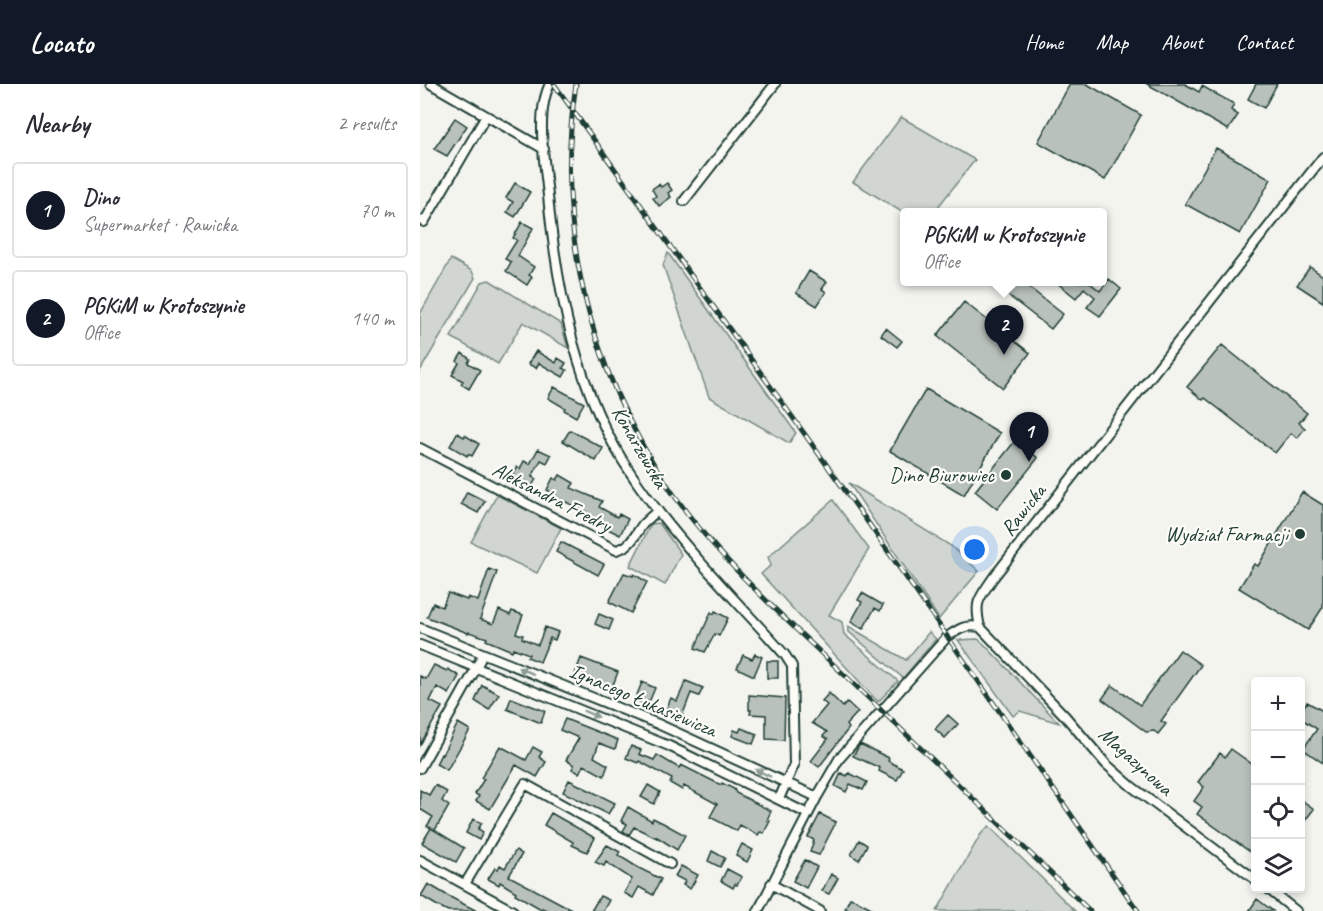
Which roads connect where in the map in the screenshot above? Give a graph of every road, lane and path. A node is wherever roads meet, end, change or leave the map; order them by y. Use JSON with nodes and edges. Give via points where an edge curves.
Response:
{"nodes":[{"id":1,"x":432,"y":84,"type":"edge"},
{"id":2,"x":550,"y":84,"type":"edge"},
{"id":3,"x":776,"y":84,"type":"edge"},
{"id":4,"x":486,"y":116,"type":"junction"},
{"id":5,"x":544,"y":149,"type":"junction"},
{"id":6,"x":1323,"y":157,"type":"edge"},
{"id":7,"x":684,"y":201,"type":"dead end"},
{"id":8,"x":420,"y":220,"type":"edge"},
{"id":9,"x":420,"y":448,"type":"edge"},
{"id":10,"x":657,"y":511,"type":"junction"},
{"id":11,"x":980,"y":627,"type":"junction"},
{"id":12,"x":420,"y":628,"type":"edge"},
{"id":13,"x":420,"y":645,"type":"edge"},
{"id":14,"x":483,"y":654,"type":"junction"},
{"id":15,"x":476,"y":668,"type":"junction"},
{"id":16,"x":669,"y":729,"type":"junction"},
{"id":17,"x":663,"y":743,"type":"junction"},
{"id":18,"x":420,"y":768,"type":"edge"},
{"id":19,"x":787,"y":784,"type":"junction"},
{"id":20,"x":817,"y":797,"type":"junction"},
{"id":21,"x":779,"y":799,"type":"junction"},
{"id":22,"x":808,"y":814,"type":"junction"},
{"id":23,"x":420,"y":860,"type":"edge"},
{"id":24,"x":670,"y":864,"type":"dead end"},
{"id":25,"x":1251,"y":876,"type":"edge"},
{"id":26,"x":465,"y":884,"type":"junction"},
{"id":27,"x":771,"y":884,"type":"junction"},
{"id":28,"x":1273,"y":893,"type":"edge"},
{"id":29,"x":513,"y":911,"type":"edge"},
{"id":30,"x":758,"y":911,"type":"edge"},
{"id":31,"x":820,"y":911,"type":"edge"},
{"id":32,"x":1296,"y":911,"type":"edge"}],
"edges":[{"from":1,"to":4,"type":"street"},
{"from":2,"to":5,"type":"street","name":"Konarzewska","via":[[543,108]]},
{"from":3,"to":7,"type":"street"},
{"from":4,"to":5,"type":"street"},
{"from":4,"to":8,"type":"street","via":[[423,222]]},
{"from":5,"to":10,"type":"street","name":"Konarzewska","via":[[553,250],[580,367],[630,473]]},
{"from":6,"to":11,"type":"street","name":"Rawicka","via":[[993,578],[978,600]]},
{"from":9,"to":10,"type":"street","name":"Aleksandra Fredry","via":[[616,550],[631,543]]},
{"from":10,"to":19,"type":"street","name":"Konarzewska","via":[[792,666],[794,765]]},
{"from":11,"to":20,"type":"street","via":[[961,627],[947,637],[853,741]]},
{"from":11,"to":25,"type":"street","name":"Magazynowa","via":[[1106,764]]},
{"from":12,"to":14,"type":"street","name":"Ignacego Łukasiewicza"},
{"from":13,"to":15,"type":"street","name":"Ignacego Łukasiewicza"},
{"from":14,"to":15,"type":"street"},
{"from":16,"to":14,"type":"street","name":"Ignacego Łukasiewicza","one_way":true},
{"from":15,"to":17,"type":"street","name":"Ignacego Łukasiewicza","one_way":true},
{"from":15,"to":18,"type":"street"},
{"from":16,"to":17,"type":"street"},
{"from":19,"to":16,"type":"street","name":"Ignacego Łukasiewicza","one_way":true},
{"from":17,"to":21,"type":"street","name":"Ignacego Łukasiewicza"},
{"from":19,"to":20,"type":"street","name":"Ignacego Łukasiewicza"},
{"from":19,"to":21,"type":"street"},
{"from":20,"to":22,"type":"street"},
{"from":21,"to":22,"type":"street","name":"Ignacego Łukasiewicza"},
{"from":22,"to":27,"type":"street"},
{"from":23,"to":26,"type":"street"},
{"from":24,"to":26,"type":"street","via":[[525,784]]},
{"from":26,"to":29,"type":"street"},
{"from":27,"to":30,"type":"street"},
{"from":27,"to":31,"type":"street"},
{"from":28,"to":32,"type":"street"}]}
